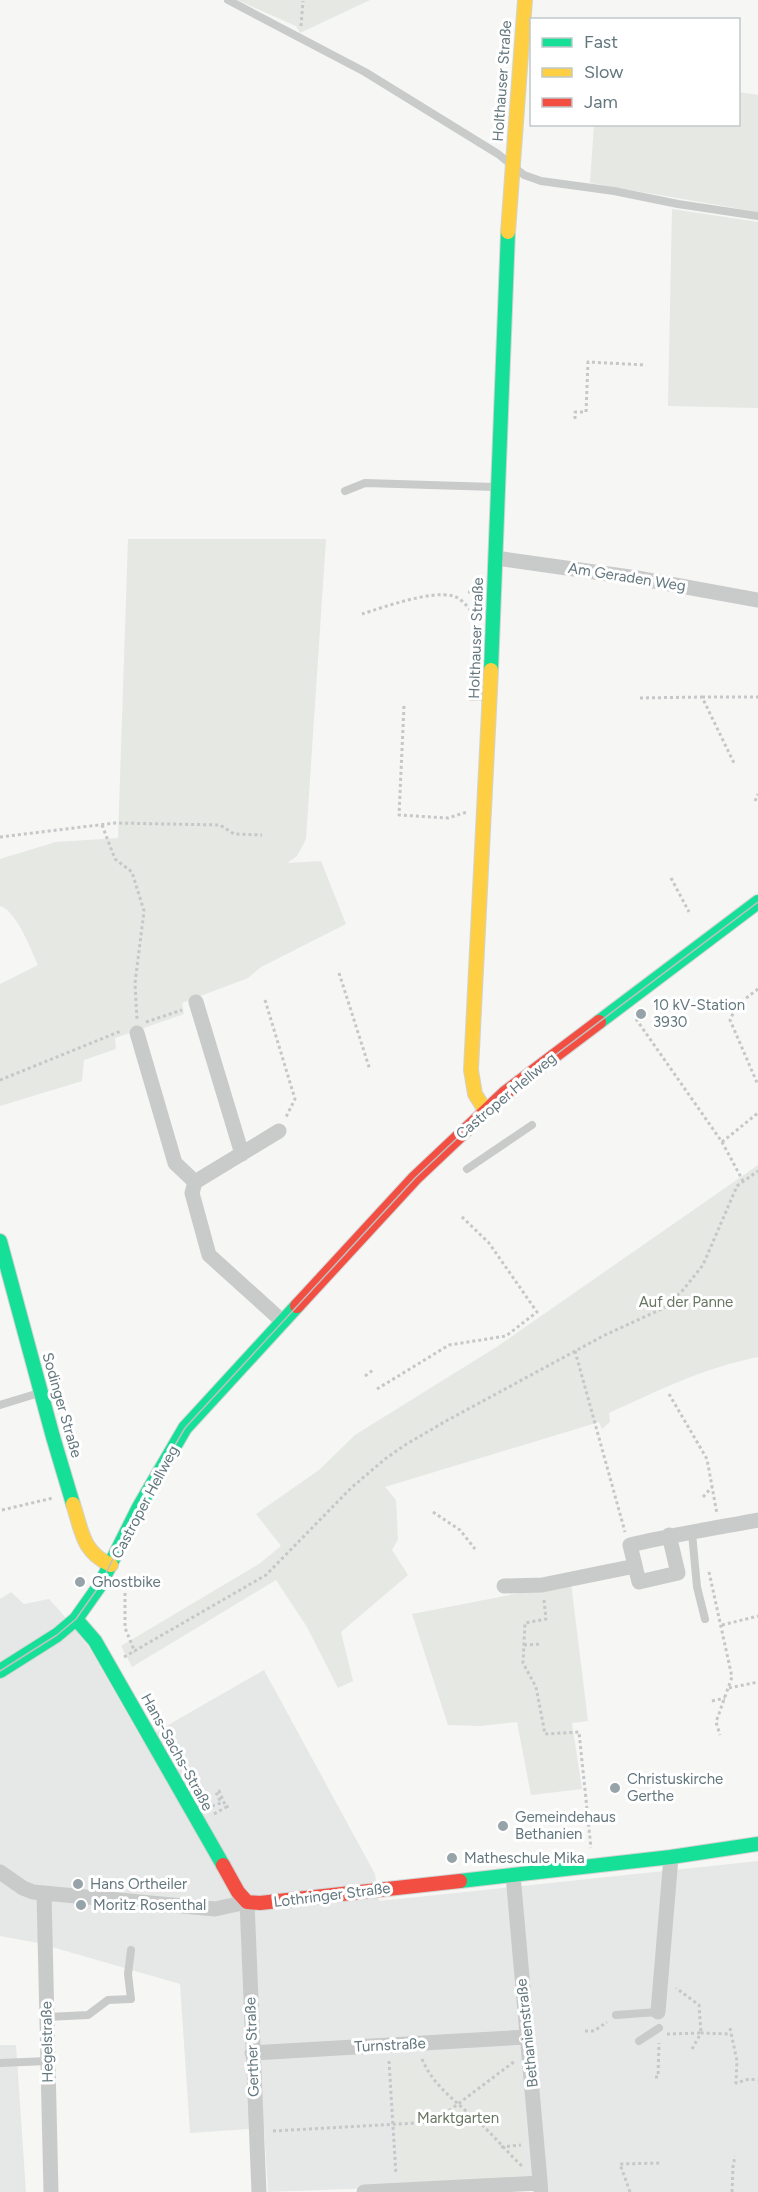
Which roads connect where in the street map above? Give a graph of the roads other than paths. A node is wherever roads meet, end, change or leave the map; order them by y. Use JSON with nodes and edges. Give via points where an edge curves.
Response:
{"nodes":[{"id":1,"x":228,"y":0,"type":"edge"},
{"id":2,"x":525,"y":0,"type":"edge"},
{"id":3,"x":512,"y":164,"type":"junction"},
{"id":4,"x":758,"y":216,"type":"edge"},
{"id":5,"x":498,"y":487,"type":"junction"},
{"id":6,"x":345,"y":491,"type":"dead end"},
{"id":7,"x":496,"y":558,"type":"junction"},
{"id":8,"x":758,"y":600,"type":"edge"},
{"id":9,"x":472,"y":697,"type":"dead end"},
{"id":10,"x":490,"y":697,"type":"junction"},
{"id":11,"x":758,"y":902,"type":"edge"},
{"id":12,"x":196,"y":1002,"type":"road end"},
{"id":13,"x":137,"y":1029,"type":"road end"},
{"id":14,"x":485,"y":1110,"type":"junction"},
{"id":15,"x":532,"y":1125,"type":"dead end"},
{"id":16,"x":279,"y":1131,"type":"road end"},
{"id":17,"x":242,"y":1154,"type":"junction"},
{"id":18,"x":467,"y":1169,"type":"dead end"},
{"id":19,"x":195,"y":1182,"type":"junction"},
{"id":20,"x":1,"y":1251,"type":"edge"},
{"id":21,"x":282,"y":1321,"type":"junction"},
{"id":22,"x":41,"y":1392,"type":"junction"},
{"id":23,"x":0,"y":1405,"type":"edge"},
{"id":24,"x":758,"y":1520,"type":"edge"},
{"id":25,"x":692,"y":1533,"type":"junction"},
{"id":26,"x":669,"y":1535,"type":"junction"},
{"id":27,"x":111,"y":1565,"type":"junction"},
{"id":28,"x":635,"y":1566,"type":"junction"},
{"id":29,"x":504,"y":1586,"type":"dead end"},
{"id":30,"x":76,"y":1619,"type":"junction"},
{"id":31,"x":705,"y":1620,"type":"dead end"},
{"id":32,"x":0,"y":1671,"type":"edge"},
{"id":33,"x":758,"y":1844,"type":"edge"},
{"id":34,"x":671,"y":1857,"type":"junction"},
{"id":35,"x":0,"y":1872,"type":"edge"},
{"id":36,"x":513,"y":1875,"type":"junction"},
{"id":37,"x":44,"y":1893,"type":"junction"},
{"id":38,"x":247,"y":1902,"type":"junction"},
{"id":39,"x":131,"y":1950,"type":"dead end"},
{"id":40,"x":616,"y":2015,"type":"road end"},
{"id":41,"x":47,"y":2017,"type":"junction"},
{"id":42,"x":659,"y":2020,"type":"junction"},
{"id":43,"x":527,"y":2037,"type":"junction"},
{"id":44,"x":639,"y":2041,"type":"dead end"},
{"id":45,"x":252,"y":2053,"type":"junction"},
{"id":46,"x":48,"y":2061,"type":"junction"},
{"id":47,"x":0,"y":2063,"type":"edge"},
{"id":48,"x":540,"y":2188,"type":"edge"},
{"id":49,"x":51,"y":2192,"type":"edge"},
{"id":50,"x":259,"y":2192,"type":"edge"},
{"id":51,"x":364,"y":2192,"type":"edge"}],
"edges":[{"from":1,"to":3,"type":"lane","via":[[365,72]]},
{"from":2,"to":3,"type":"street","name":"Holthauser Straße"},
{"from":3,"to":4,"type":"lane","name":"Holthauser Straße","via":[[524,175],[541,181]]},
{"from":3,"to":5,"type":"street","name":"Holthauser Straße"},
{"from":5,"to":6,"type":"lane","via":[[365,483]]},
{"from":5,"to":7,"type":"street","name":"Holthauser Straße"},
{"from":7,"to":8,"type":"street","name":"Am Geraden Weg"},
{"from":7,"to":10,"type":"street","name":"Holthauser Straße"},
{"from":9,"to":10,"type":"lane"},
{"from":10,"to":14,"type":"street","name":"Holthauser Straße","via":[[470,1076],[477,1100]]},
{"from":11,"to":14,"type":"street","name":"Castroper Hellweg"},
{"from":12,"to":17,"type":"street"},
{"from":13,"to":19,"type":"street","via":[[175,1162]]},
{"from":14,"to":21,"type":"street","name":"Castroper Hellweg","via":[[415,1178]]},
{"from":15,"to":18,"type":"lane"},
{"from":16,"to":17,"type":"street"},
{"from":17,"to":19,"type":"street"},
{"from":19,"to":21,"type":"street","via":[[192,1193],[209,1255]]},
{"from":20,"to":22,"type":"street","name":"Sodinger Straße"},
{"from":21,"to":27,"type":"street","name":"Castroper Hellweg","via":[[185,1428]]},
{"from":22,"to":23,"type":"lane"},
{"from":22,"to":27,"type":"street","name":"Sodinger Straße","via":[[86,1546],[98,1559]]},
{"from":24,"to":25,"type":"street"},
{"from":25,"to":26,"type":"street"},
{"from":25,"to":31,"type":"lane","via":[[697,1587]]},
{"from":26,"to":28,"type":"street","via":[[630,1545]]},
{"from":26,"to":28,"type":"street","via":[[678,1573],[639,1582]]},
{"from":27,"to":30,"type":"street","name":"Castroper Hellweg"},
{"from":28,"to":29,"type":"street","via":[[542,1585]]},
{"from":30,"to":32,"type":"street","name":"Castroper Hellweg"},
{"from":30,"to":38,"type":"street","name":"Hans-Sachs-Straße","via":[[110,1665]]},
{"from":33,"to":34,"type":"street","name":"Lothringer Straße"},
{"from":34,"to":36,"type":"street","name":"Lothringer Straße"},
{"from":34,"to":42,"type":"street"},
{"from":35,"to":37,"type":"street","name":"Lothringer Straße","via":[[23,1888]]},
{"from":36,"to":38,"type":"street","name":"Lothringer Straße"},
{"from":36,"to":43,"type":"street","name":"Bethanienstraße"},
{"from":37,"to":38,"type":"street","name":"Lothringer Straße","via":[[215,1909]]},
{"from":37,"to":41,"type":"street","name":"Hegelstraße"},
{"from":38,"to":45,"type":"street","name":"Gerther Straße"},
{"from":39,"to":41,"type":"lane","via":[[131,1999],[108,2001],[88,2014]]},
{"from":40,"to":42,"type":"lane"},
{"from":41,"to":46,"type":"street","name":"Hegelstraße"},
{"from":42,"to":44,"type":"lane"},
{"from":43,"to":45,"type":"street","name":"Turnstraße"},
{"from":43,"to":48,"type":"street","name":"Bethanienstraße"},
{"from":45,"to":50,"type":"street","name":"Gerther Straße"},
{"from":46,"to":47,"type":"lane"},
{"from":46,"to":49,"type":"street","name":"Hegelstraße"},
{"from":48,"to":51,"type":"street"}]}
